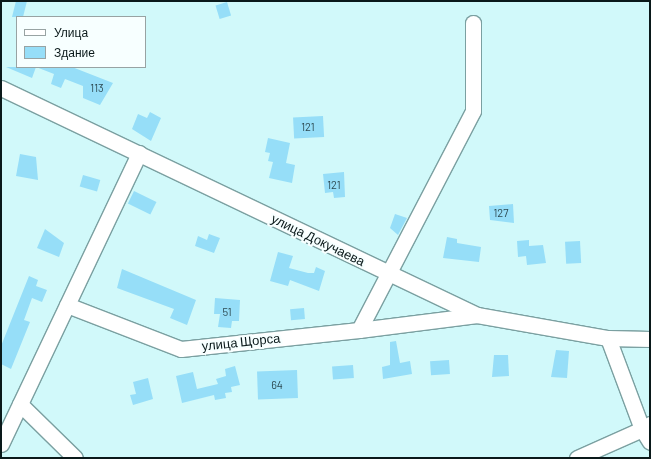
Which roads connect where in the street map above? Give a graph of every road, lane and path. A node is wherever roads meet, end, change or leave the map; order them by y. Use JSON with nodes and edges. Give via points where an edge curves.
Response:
{"nodes":[{"id":1,"x":473,"y":23,"type":"dead end"},
{"id":2,"x":1,"y":88,"type":"edge"},
{"id":3,"x":139,"y":153,"type":"junction"},
{"id":4,"x":389,"y":274,"type":"junction"},
{"id":5,"x":67,"y":305,"type":"junction"},
{"id":6,"x":477,"y":315,"type":"junction"},
{"id":7,"x":359,"y":330,"type":"junction"},
{"id":8,"x":608,"y":338,"type":"junction"},
{"id":9,"x":650,"y":339,"type":"edge"},
{"id":10,"x":20,"y":404,"type":"junction"},
{"id":11,"x":646,"y":426,"type":"edge"},
{"id":12,"x":650,"y":442,"type":"edge"},
{"id":13,"x":1,"y":444,"type":"edge"},
{"id":14,"x":75,"y":458,"type":"edge"},
{"id":15,"x":577,"y":458,"type":"edge"}],
"edges":[{"from":1,"to":4,"type":"street","via":[[473,111]]},
{"from":2,"to":3,"type":"street","name":"улица Докучаева"},
{"from":3,"to":4,"type":"street","name":"улица Докучаева"},
{"from":3,"to":5,"type":"street"},
{"from":4,"to":6,"type":"street","name":"улица Докучаева"},
{"from":4,"to":7,"type":"street"},
{"from":5,"to":7,"type":"street","name":"улица Щорса","via":[[182,348]]},
{"from":5,"to":10,"type":"street"},
{"from":6,"to":7,"type":"street","name":"улица Щорса"},
{"from":6,"to":8,"type":"street","name":"улица Докучаева"},
{"from":8,"to":9,"type":"street","name":"улица Докучаева"},
{"from":8,"to":11,"type":"street"},
{"from":10,"to":13,"type":"street"},
{"from":10,"to":14,"type":"street"},
{"from":11,"to":12,"type":"street"},
{"from":11,"to":15,"type":"street"}]}
